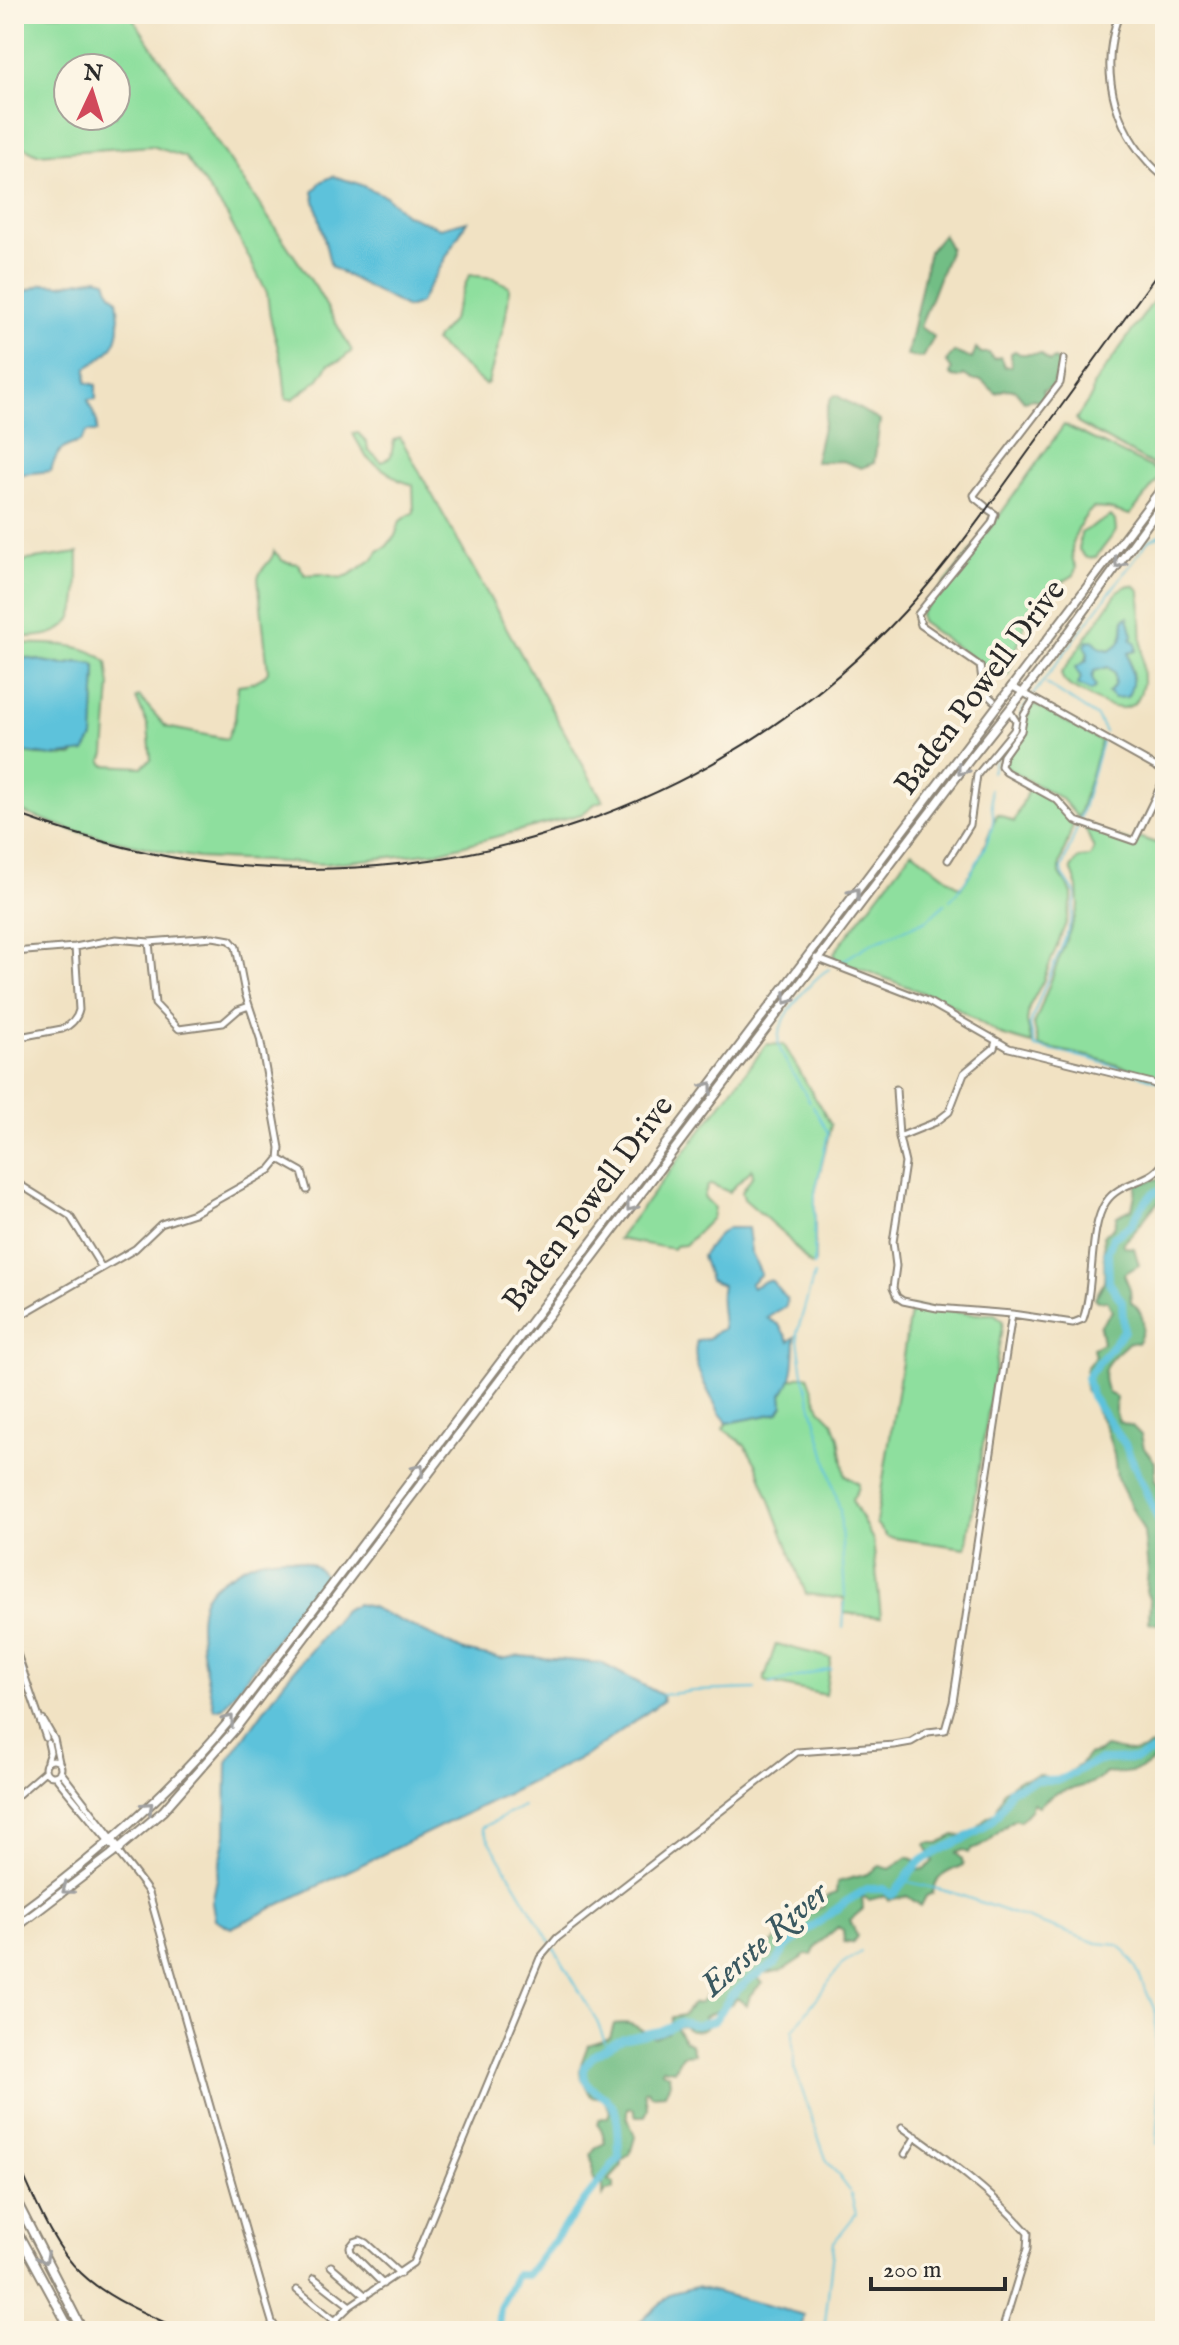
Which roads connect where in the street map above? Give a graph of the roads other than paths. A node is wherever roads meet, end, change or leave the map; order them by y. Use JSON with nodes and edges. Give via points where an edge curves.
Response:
{"nodes":[{"id":1,"x":1119,"y":14,"type":"edge"},
{"id":2,"x":1165,"y":178,"type":"edge"},
{"id":3,"x":1064,"y":359,"type":"dead end"},
{"id":4,"x":1165,"y":484,"type":"edge"},
{"id":5,"x":1165,"y":500,"type":"edge"},
{"id":6,"x":1011,"y":686,"type":"junction"},
{"id":7,"x":1022,"y":692,"type":"junction"},
{"id":8,"x":1034,"y":699,"type":"junction"},
{"id":9,"x":993,"y":700,"type":"dead end"},
{"id":10,"x":1011,"y":713,"type":"dead end"},
{"id":11,"x":997,"y":752,"type":"junction"},
{"id":12,"x":1001,"y":762,"type":"junction"},
{"id":13,"x":1165,"y":774,"type":"edge"},
{"id":14,"x":948,"y":860,"type":"dead end"},
{"id":15,"x":149,"y":942,"type":"junction"},
{"id":16,"x":75,"y":947,"type":"junction"},
{"id":17,"x":14,"y":952,"type":"edge"},
{"id":18,"x":808,"y":955,"type":"junction"},
{"id":19,"x":819,"y":959,"type":"junction"},
{"id":20,"x":249,"y":1006,"type":"junction"},
{"id":21,"x":14,"y":1038,"type":"edge"},
{"id":22,"x":996,"y":1041,"type":"junction"},
{"id":23,"x":896,"y":1089,"type":"dead end"},
{"id":24,"x":1165,"y":1089,"type":"edge"},
{"id":25,"x":899,"y":1137,"type":"junction"},
{"id":26,"x":279,"y":1159,"type":"junction"},
{"id":27,"x":1165,"y":1159,"type":"edge"},
{"id":28,"x":14,"y":1181,"type":"edge"},
{"id":29,"x":307,"y":1190,"type":"dead end"},
{"id":30,"x":102,"y":1268,"type":"junction"},
{"id":31,"x":1012,"y":1314,"type":"junction"},
{"id":32,"x":14,"y":1319,"type":"edge"},
{"id":33,"x":14,"y":1645,"type":"edge"},
{"id":34,"x":40,"y":1716,"type":"junction"},
{"id":35,"x":47,"y":1762,"type":"junction"},
{"id":36,"x":59,"y":1762,"type":"junction"},
{"id":37,"x":45,"y":1771,"type":"junction"},
{"id":38,"x":58,"y":1774,"type":"junction"},
{"id":39,"x":14,"y":1798,"type":"edge"},
{"id":40,"x":110,"y":1840,"type":"junction"},
{"id":41,"x":118,"y":1850,"type":"junction"},
{"id":42,"x":14,"y":1917,"type":"edge"},
{"id":43,"x":14,"y":1929,"type":"edge"},
{"id":44,"x":902,"y":2127,"type":"dead end"},
{"id":45,"x":916,"y":2136,"type":"junction"},
{"id":46,"x":905,"y":2154,"type":"dead end"},
{"id":47,"x":14,"y":2196,"type":"edge"},
{"id":48,"x":14,"y":2226,"type":"edge"},
{"id":49,"x":331,"y":2266,"type":"dead end"},
{"id":50,"x":400,"y":2274,"type":"junction"},
{"id":51,"x":314,"y":2278,"type":"dead end"},
{"id":52,"x":383,"y":2284,"type":"junction"},
{"id":53,"x":297,"y":2290,"type":"dead end"},
{"id":54,"x":366,"y":2296,"type":"junction"},
{"id":55,"x":350,"y":2306,"type":"junction"},
{"id":56,"x":334,"y":2320,"type":"junction"},
{"id":57,"x":77,"y":2330,"type":"edge"},
{"id":58,"x":278,"y":2331,"type":"edge"},
{"id":59,"x":324,"y":2331,"type":"edge"},
{"id":60,"x":1002,"y":2331,"type":"edge"}],
"edges":[{"from":1,"to":2,"type":"street","via":[[1109,57],[1115,107],[1136,148]]},
{"from":3,"to":9,"type":"street","via":[[1060,383],[974,495],[995,514],[992,523],[918,614],[921,625],[980,666],[980,683]]},
{"from":4,"to":6,"type":"main road","name":"Baden Powell Drive"},
{"from":5,"to":7,"type":"main road","name":"Baden Powell Drive","one_way":true},
{"from":6,"to":7,"type":"street"},
{"from":18,"to":6,"type":"main road","name":"Baden Powell Drive","one_way":true},
{"from":7,"to":8,"type":"street"},
{"from":7,"to":19,"type":"main road","name":"Baden Powell Drive","one_way":true},
{"from":8,"to":12,"type":"street"},
{"from":8,"to":13,"type":"street"},
{"from":10,"to":11,"type":"street","via":[[1014,730]]},
{"from":11,"to":12,"type":"street"},
{"from":11,"to":14,"type":"street","via":[[977,775],[970,825]]},
{"from":12,"to":13,"type":"street","via":[[1006,772],[1063,804],[1076,821],[1134,841]]},
{"from":15,"to":16,"type":"street","via":[[111,939]]},
{"from":15,"to":20,"type":"street","via":[[226,938],[236,947]]},
{"from":15,"to":20,"type":"street","via":[[155,1004],[179,1029],[227,1022]]},
{"from":16,"to":17,"type":"street"},
{"from":16,"to":21,"type":"street","via":[[76,1017],[62,1029]]},
{"from":18,"to":19,"type":"street"},
{"from":40,"to":18,"type":"main road","name":"Baden Powell Drive","one_way":true,"via":[[160,1796],[229,1721]]},
{"from":19,"to":22,"type":"street","via":[[927,1001]]},
{"from":19,"to":41,"type":"main road","name":"Baden Powell Drive","one_way":true,"via":[[236,1728],[163,1811]]},
{"from":20,"to":26,"type":"street","via":[[260,1038]]},
{"from":22,"to":24,"type":"street"},
{"from":22,"to":25,"type":"street","via":[[964,1073],[949,1112]]},
{"from":23,"to":25,"type":"street"},
{"from":25,"to":31,"type":"street","via":[[905,1163],[893,1242],[897,1297],[937,1308]]},
{"from":26,"to":29,"type":"street","via":[[302,1172]]},
{"from":26,"to":30,"type":"street","via":[[270,1170],[194,1213],[161,1224],[135,1249]]},
{"from":27,"to":31,"type":"street","via":[[1159,1171],[1117,1190],[1104,1205],[1083,1319],[1073,1323]]},
{"from":28,"to":30,"type":"street","via":[[70,1216]]},
{"from":30,"to":32,"type":"street"},
{"from":31,"to":50,"type":"street","via":[[947,1727],[905,1744],[797,1752],[546,1949],[413,2263]]},
{"from":33,"to":34,"type":"street"},
{"from":34,"to":35,"type":"street","via":[[50,1752]]},
{"from":34,"to":36,"type":"street","via":[[52,1733]]},
{"from":35,"to":36,"type":"street"},
{"from":35,"to":37,"type":"street"},
{"from":36,"to":38,"type":"street"},
{"from":37,"to":38,"type":"street"},
{"from":37,"to":39,"type":"street"},
{"from":38,"to":40,"type":"street"},
{"from":40,"to":41,"type":"street"},
{"from":40,"to":42,"type":"main road","name":"Baden Powell Drive"},
{"from":41,"to":43,"type":"main road","name":"Baden Powell Drive","one_way":true},
{"from":41,"to":58,"type":"street","via":[[149,1893]]},
{"from":44,"to":45,"type":"street"},
{"from":45,"to":46,"type":"street"},
{"from":45,"to":60,"type":"street","via":[[1028,2233]]},
{"from":47,"to":57,"type":"main road","one_way":true},
{"from":48,"to":57,"type":"main road"},
{"from":49,"to":54,"type":"street"},
{"from":50,"to":52,"type":"street"},
{"from":50,"to":52,"type":"street","via":[[366,2243],[354,2242],[351,2252]]},
{"from":51,"to":55,"type":"street"},
{"from":52,"to":54,"type":"street"},
{"from":53,"to":56,"type":"street"},
{"from":54,"to":55,"type":"street"},
{"from":55,"to":56,"type":"street"},
{"from":56,"to":59,"type":"street"}]}
